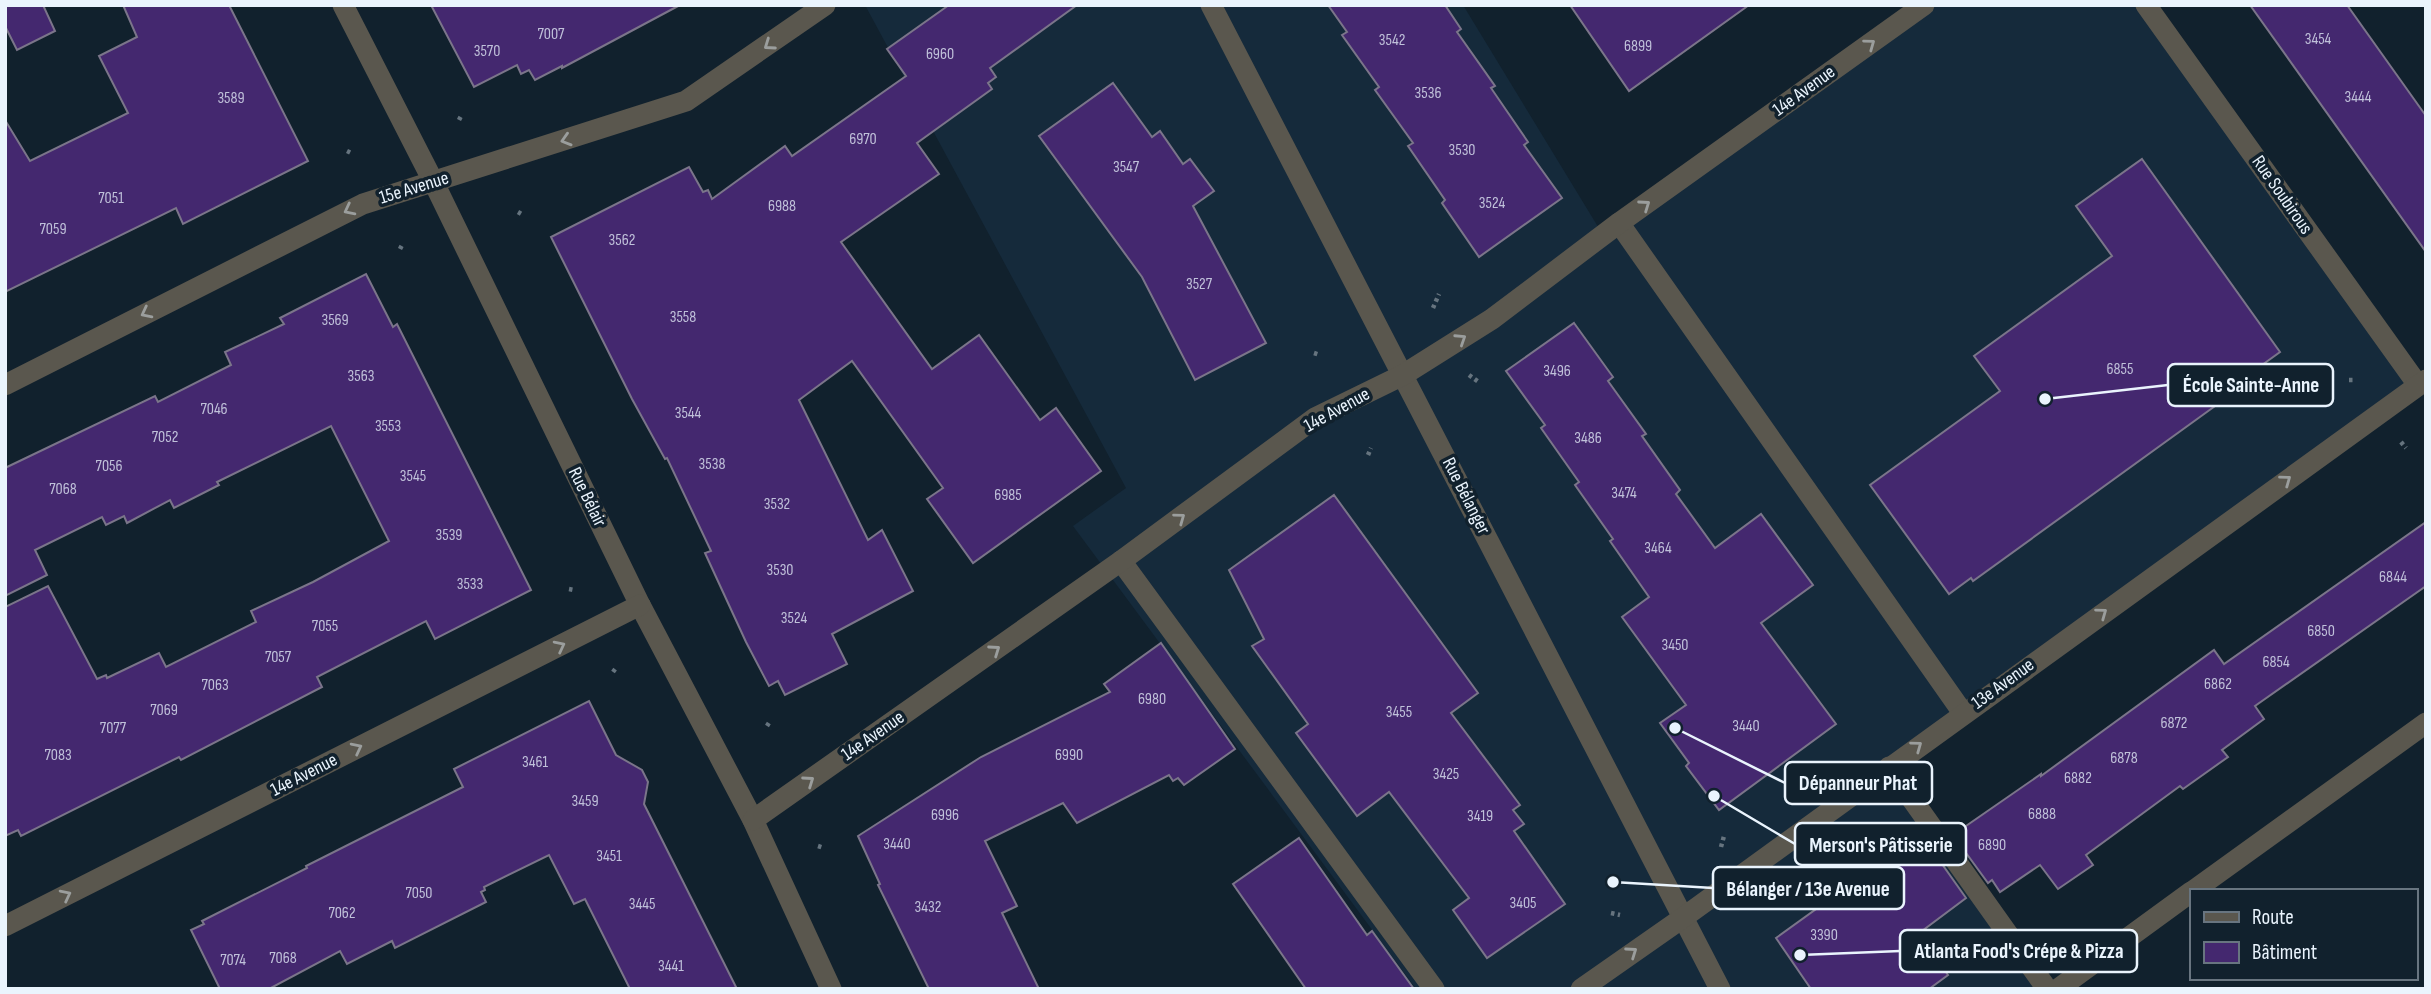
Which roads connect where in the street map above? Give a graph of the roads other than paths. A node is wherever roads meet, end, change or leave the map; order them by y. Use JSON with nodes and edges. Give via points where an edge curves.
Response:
{"nodes":[{"id":1,"x":343,"y":5,"type":"edge"},
{"id":2,"x":825,"y":5,"type":"edge"},
{"id":3,"x":1210,"y":5,"type":"edge"},
{"id":4,"x":1924,"y":5,"type":"edge"},
{"id":5,"x":2146,"y":5,"type":"edge"},
{"id":6,"x":434,"y":183,"type":"junction"},
{"id":7,"x":1619,"y":223,"type":"junction"},
{"id":8,"x":1403,"y":375,"type":"junction"},
{"id":9,"x":2422,"y":383,"type":"edge"},
{"id":10,"x":5,"y":385,"type":"edge"},
{"id":11,"x":1121,"y":561,"type":"junction"},
{"id":12,"x":640,"y":605,"type":"junction"},
{"id":13,"x":1963,"y":713,"type":"junction"},
{"id":14,"x":2426,"y":723,"type":"edge"},
{"id":15,"x":1889,"y":767,"type":"junction"},
{"id":16,"x":753,"y":820,"type":"junction"},
{"id":17,"x":2196,"y":889,"type":"edge"},
{"id":18,"x":2190,"y":893,"type":"edge"},
{"id":19,"x":1684,"y":917,"type":"junction"},
{"id":20,"x":5,"y":926,"type":"edge"},
{"id":21,"x":831,"y":989,"type":"edge"},
{"id":22,"x":1434,"y":989,"type":"edge"},
{"id":23,"x":1581,"y":989,"type":"edge"},
{"id":24,"x":1720,"y":989,"type":"edge"},
{"id":25,"x":2047,"y":989,"type":"edge"},
{"id":26,"x":2057,"y":989,"type":"edge"}],
"edges":[{"from":1,"to":6,"type":"street","name":"Rue Bélair"},
{"from":2,"to":6,"type":"street","name":"15e Avenue","one_way":true,"via":[[686,101]]},
{"from":3,"to":8,"type":"street","name":"Rue Bélanger"},
{"from":7,"to":4,"type":"street","name":"14e Avenue","one_way":true},
{"from":5,"to":9,"type":"street","name":"Rue Soubirous"},
{"from":6,"to":10,"type":"street","name":"15e Avenue","one_way":true,"via":[[363,204]]},
{"from":6,"to":12,"type":"street","name":"Rue Bélair"},
{"from":8,"to":7,"type":"street","name":"14e Avenue","one_way":true,"via":[[1492,320]]},
{"from":7,"to":13,"type":"street"},
{"from":11,"to":8,"type":"street","name":"14e Avenue","one_way":true,"via":[[1315,418]]},
{"from":8,"to":19,"type":"street","name":"Rue Bélanger"},
{"from":13,"to":9,"type":"street","name":"13e Avenue","one_way":true},
{"from":16,"to":11,"type":"street","name":"14e Avenue","one_way":true},
{"from":11,"to":22,"type":"street"},
{"from":12,"to":16,"type":"street","name":"Rue Bélair"},
{"from":20,"to":12,"type":"street","name":"14e Avenue","one_way":true},
{"from":15,"to":13,"type":"street","name":"13e Avenue","one_way":true},
{"from":14,"to":17,"type":"street"},
{"from":15,"to":19,"type":"street","name":"13e Avenue"},
{"from":15,"to":25,"type":"street"},
{"from":16,"to":21,"type":"street","name":"Rue Bélair"},
{"from":18,"to":26,"type":"street"},
{"from":23,"to":19,"type":"street","name":"13e Avenue","one_way":true},
{"from":19,"to":24,"type":"street","name":"Rue Bélanger"}]}
